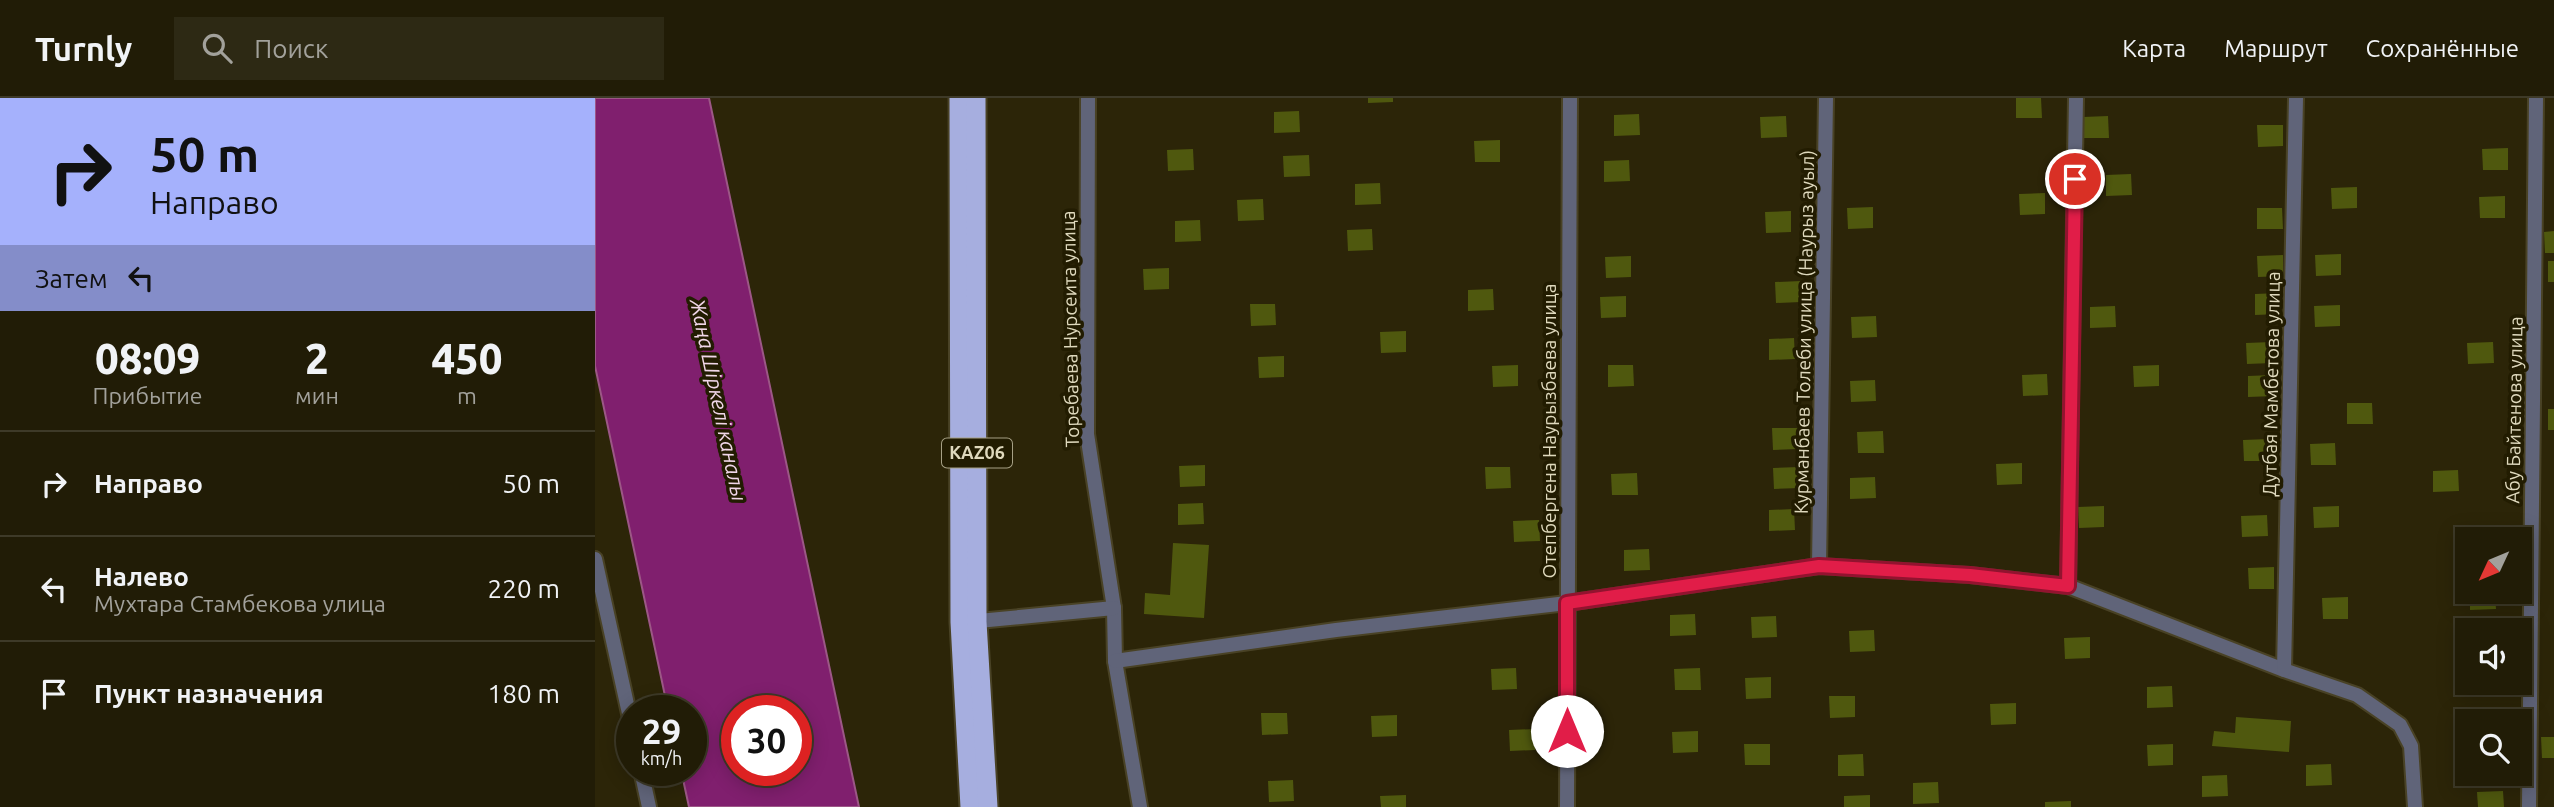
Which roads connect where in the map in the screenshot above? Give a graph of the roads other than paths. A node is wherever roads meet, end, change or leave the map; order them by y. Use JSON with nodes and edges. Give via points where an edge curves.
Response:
{"nodes":[{"id":1,"x":959,"y":98,"type":"edge"},
{"id":2,"x":976,"y":98,"type":"edge"},
{"id":3,"x":1088,"y":98,"type":"edge"},
{"id":4,"x":1570,"y":98,"type":"edge"},
{"id":5,"x":1826,"y":98,"type":"edge"},
{"id":6,"x":2076,"y":98,"type":"edge"},
{"id":7,"x":2296,"y":98,"type":"edge"},
{"id":8,"x":2536,"y":98,"type":"edge"},
{"id":9,"x":595,"y":559,"type":"edge"},
{"id":10,"x":1819,"y":566,"type":"junction"},
{"id":11,"x":2068,"y":586,"type":"junction"},
{"id":12,"x":1567,"y":603,"type":"junction"},
{"id":13,"x":1114,"y":608,"type":"junction"},
{"id":14,"x":969,"y":622,"type":"junction"},
{"id":15,"x":1115,"y":661,"type":"junction"},
{"id":16,"x":2284,"y":670,"type":"junction"},
{"id":17,"x":625,"y":695,"type":"edge"},
{"id":18,"x":644,"y":786,"type":"edge"},
{"id":19,"x":649,"y":807,"type":"edge"},
{"id":20,"x":970,"y":807,"type":"edge"},
{"id":21,"x":988,"y":807,"type":"edge"},
{"id":22,"x":1140,"y":807,"type":"edge"},
{"id":23,"x":1567,"y":807,"type":"edge"},
{"id":24,"x":2415,"y":807,"type":"edge"},
{"id":25,"x":2529,"y":807,"type":"edge"}],
"edges":[{"from":1,"to":14,"type":"highway","number":"KАZ06"},
{"from":2,"to":14,"type":"highway","number":"KАZ06"},
{"from":3,"to":13,"type":"street","name":"Торебаева Нурсеита улица","via":[[1087,435]]},
{"from":4,"to":12,"type":"street","name":"Отепбергена Наурызбаева улица"},
{"from":5,"to":10,"type":"street","name":"Курманбаев Толеби улица (Наурыз ауыл)"},
{"from":6,"to":11,"type":"street"},
{"from":7,"to":16,"type":"street","name":"Дутбая Мамбетова улица"},
{"from":8,"to":25,"type":"street","name":"Абу Байтенова улица"},
{"from":9,"to":17,"type":"street"},
{"from":10,"to":11,"type":"street"},
{"from":10,"to":12,"type":"street"},
{"from":11,"to":16,"type":"street"},
{"from":12,"to":15,"type":"street"},
{"from":12,"to":23,"type":"street","name":"Отепбергена Наурызбаева улица"},
{"from":13,"to":14,"type":"street"},
{"from":13,"to":15,"type":"street","name":"Торебаева Нурсеита улица"},
{"from":14,"to":20,"type":"highway","number":"KАZ06"},
{"from":14,"to":21,"type":"highway","number":"KАZ06"},
{"from":15,"to":22,"type":"street","name":"Торебаева Нурсеита улица"},
{"from":16,"to":24,"type":"street","via":[[2357,695],[2400,725],[2410,746]]},
{"from":18,"to":19,"type":"street"}]}
